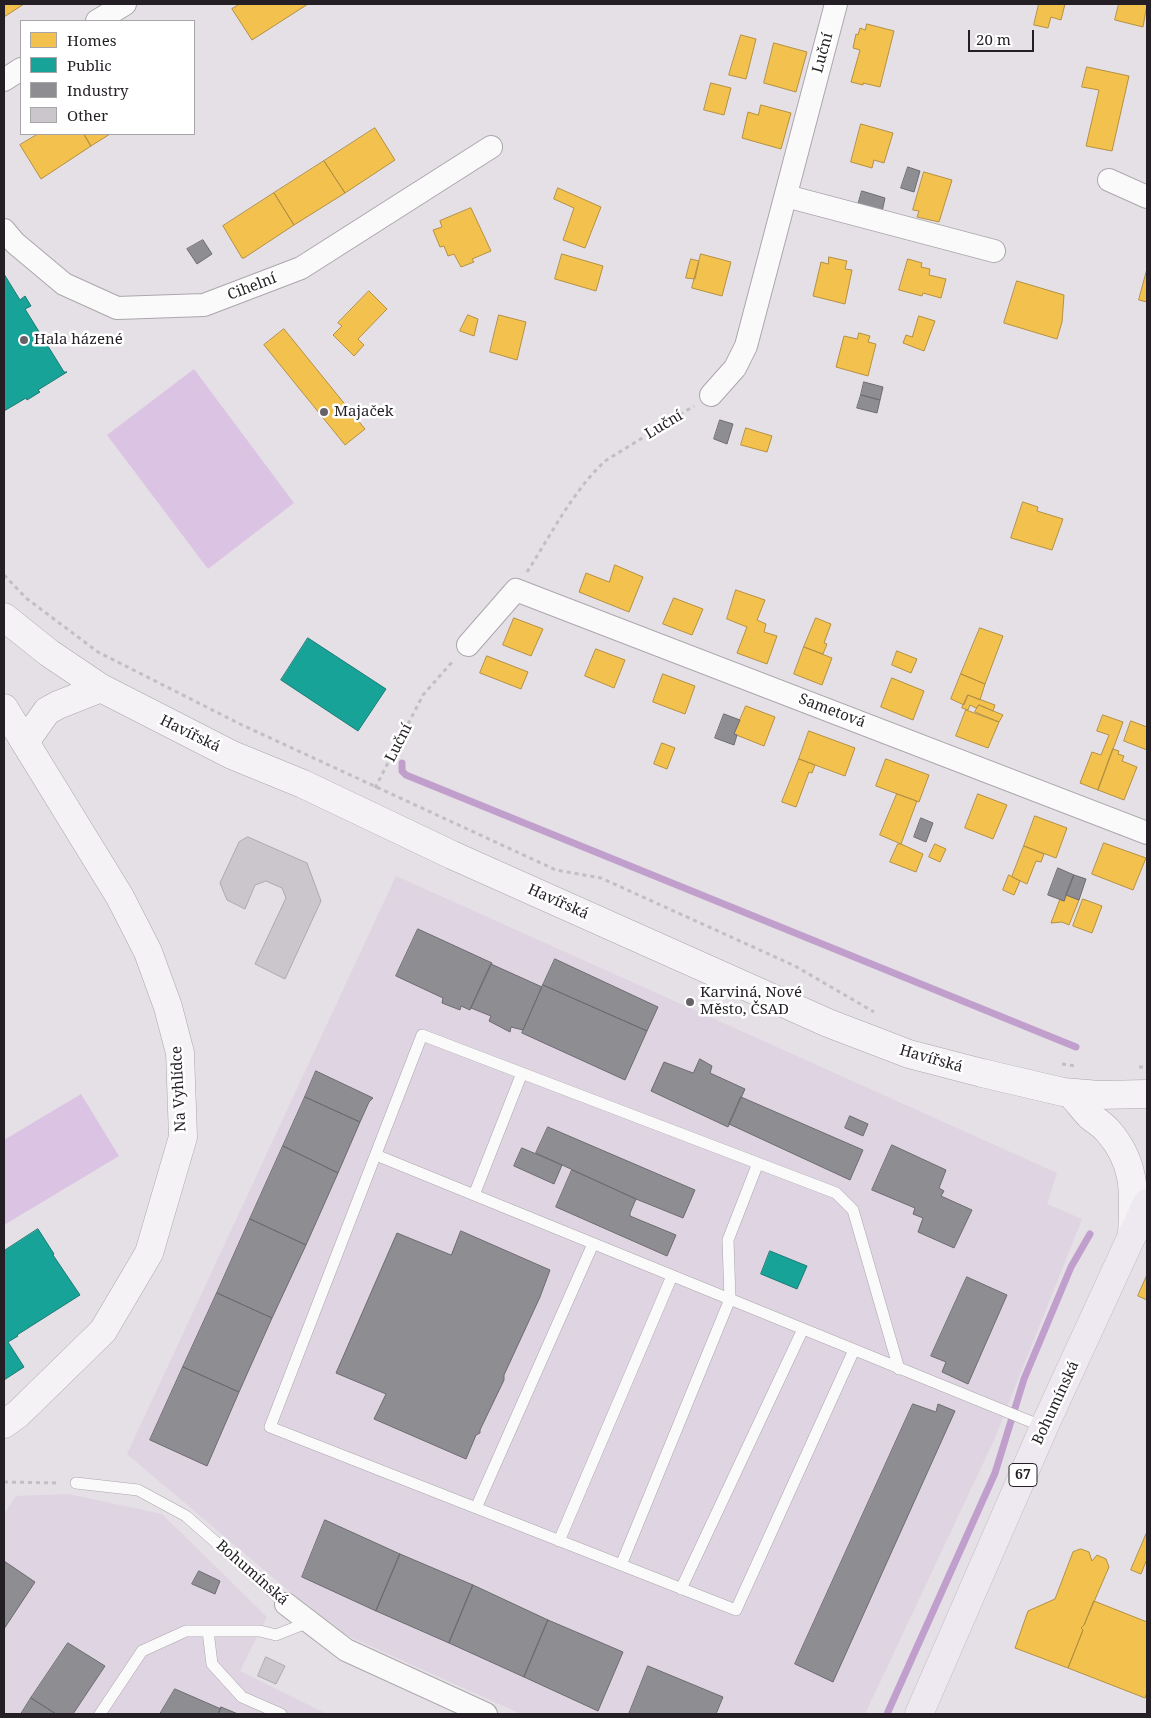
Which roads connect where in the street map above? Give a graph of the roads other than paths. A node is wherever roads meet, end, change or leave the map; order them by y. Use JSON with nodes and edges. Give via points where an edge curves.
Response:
{"nodes":[{"id":1,"x":125,"y":4,"type":"edge"},
{"id":2,"x":836,"y":4,"type":"edge"},
{"id":3,"x":99,"y":20,"type":"edge"},
{"id":4,"x":20,"y":70,"type":"edge"},
{"id":5,"x":4,"y":80,"type":"edge"},
{"id":6,"x":491,"y":147,"type":"dead end"},
{"id":7,"x":1109,"y":180,"type":"dead end"},
{"id":8,"x":1146,"y":190,"type":"edge"},
{"id":9,"x":786,"y":196,"type":"junction"},
{"id":10,"x":4,"y":230,"type":"edge"},
{"id":11,"x":994,"y":251,"type":"dead end"},
{"id":12,"x":711,"y":395,"type":"road end"},
{"id":13,"x":4,"y":617,"type":"edge"},
{"id":14,"x":468,"y":645,"type":"road end"},
{"id":15,"x":101,"y":688,"type":"junction"},
{"id":16,"x":4,"y":708,"type":"edge"},
{"id":17,"x":25,"y":742,"type":"junction"},
{"id":18,"x":1147,"y":833,"type":"edge"},
{"id":19,"x":522,"y":1072,"type":"junction"},
{"id":20,"x":1070,"y":1093,"type":"junction"},
{"id":21,"x":1147,"y":1094,"type":"edge"},
{"id":22,"x":376,"y":1155,"type":"junction"},
{"id":23,"x":758,"y":1163,"type":"junction"},
{"id":24,"x":474,"y":1195,"type":"junction"},
{"id":25,"x":1142,"y":1217,"type":"edge"},
{"id":26,"x":593,"y":1244,"type":"junction"},
{"id":27,"x":672,"y":1276,"type":"junction"},
{"id":28,"x":730,"y":1299,"type":"junction"},
{"id":29,"x":803,"y":1329,"type":"junction"},
{"id":30,"x":854,"y":1350,"type":"junction"},
{"id":31,"x":899,"y":1369,"type":"junction"},
{"id":32,"x":4,"y":1424,"type":"edge"},
{"id":33,"x":1044,"y":1427,"type":"junction"},
{"id":34,"x":76,"y":1483,"type":"road end"},
{"id":35,"x":476,"y":1508,"type":"junction"},
{"id":36,"x":559,"y":1541,"type":"junction"},
{"id":37,"x":621,"y":1565,"type":"junction"},
{"id":38,"x":681,"y":1589,"type":"junction"},
{"id":39,"x":286,"y":1604,"type":"joint"},
{"id":40,"x":309,"y":1622,"type":"junction"},
{"id":41,"x":208,"y":1632,"type":"junction"},
{"id":42,"x":100,"y":1714,"type":"edge"},
{"id":43,"x":281,"y":1714,"type":"edge"},
{"id":44,"x":486,"y":1714,"type":"edge"},
{"id":45,"x":920,"y":1714,"type":"edge"}],
"edges":[{"from":1,"to":3,"type":"street"},
{"from":2,"to":9,"type":"street","name":"Luční"},
{"from":4,"to":5,"type":"street"},
{"from":6,"to":10,"type":"street","name":"Cihelní","via":[[301,268],[204,305],[117,308],[64,284]]},
{"from":7,"to":8,"type":"street"},
{"from":9,"to":11,"type":"street"},
{"from":9,"to":12,"type":"street","name":"Luční","via":[[746,346],[735,368]]},
{"from":13,"to":15,"type":"street","name":"Havířská"},
{"from":14,"to":18,"type":"street","name":"Sametová","via":[[516,590]]},
{"from":15,"to":17,"type":"street","via":[[47,711]]},
{"from":15,"to":20,"type":"street","name":"Havířská","via":[[232,755],[303,784],[452,855],[828,1022],[909,1054]]},
{"from":16,"to":17,"type":"street","name":"Na Vyhlídce"},
{"from":17,"to":32,"type":"street","name":"Na Vyhlídce","via":[[120,897],[148,952],[180,1053],[183,1137],[149,1253],[103,1331]]},
{"from":19,"to":22,"type":"lane","via":[[422,1034]]},
{"from":19,"to":23,"type":"lane"},
{"from":19,"to":24,"type":"lane"},
{"from":20,"to":21,"type":"street","name":"Havířská"},
{"from":20,"to":25,"type":"street","via":[[1119,1144],[1131,1172],[1134,1195]]},
{"from":22,"to":24,"type":"lane"},
{"from":22,"to":35,"type":"lane","via":[[270,1427]]},
{"from":23,"to":28,"type":"lane","via":[[728,1240]]},
{"from":23,"to":31,"type":"lane","via":[[836,1193],[853,1210]]},
{"from":24,"to":26,"type":"lane"},
{"from":25,"to":33,"type":"main road","name":"Bohumínská","number":"67"},
{"from":26,"to":27,"type":"lane"},
{"from":26,"to":35,"type":"lane"},
{"from":27,"to":28,"type":"lane"},
{"from":27,"to":36,"type":"lane"},
{"from":28,"to":29,"type":"lane"},
{"from":28,"to":37,"type":"lane"},
{"from":29,"to":30,"type":"lane"},
{"from":29,"to":38,"type":"lane"},
{"from":30,"to":31,"type":"lane"},
{"from":30,"to":38,"type":"lane","via":[[736,1610]]},
{"from":31,"to":33,"type":"lane"},
{"from":33,"to":45,"type":"main road","name":"Bohumínská","number":"67"},
{"from":34,"to":39,"type":"lane","name":"Bohumínská","via":[[138,1490],[186,1516]]},
{"from":35,"to":36,"type":"lane"},
{"from":36,"to":37,"type":"lane"},
{"from":37,"to":38,"type":"lane"},
{"from":39,"to":40,"type":"street","name":"Bohumínská"},
{"from":40,"to":41,"type":"lane","via":[[276,1635]]},
{"from":40,"to":44,"type":"street","name":"Bohumínská","via":[[346,1650]]},
{"from":41,"to":42,"type":"lane","via":[[186,1631],[142,1651]]},
{"from":41,"to":43,"type":"lane","via":[[212,1664],[242,1697]]}]}
